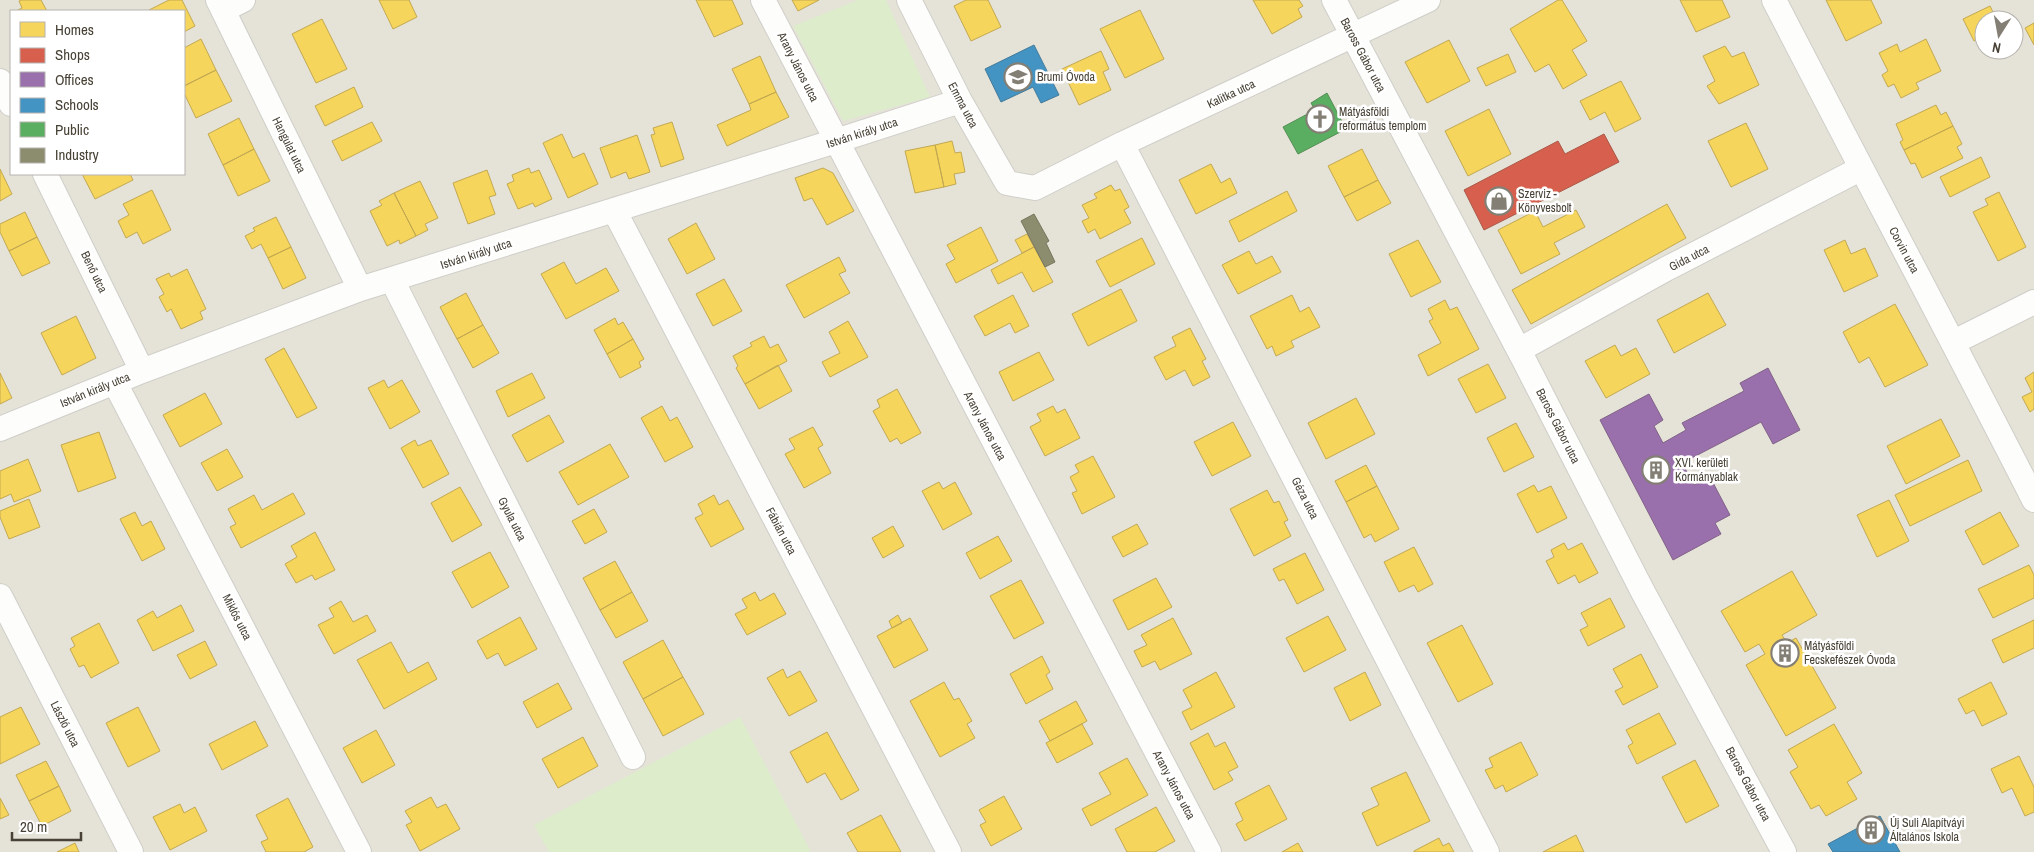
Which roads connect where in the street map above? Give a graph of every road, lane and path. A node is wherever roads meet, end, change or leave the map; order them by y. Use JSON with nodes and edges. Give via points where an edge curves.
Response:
{"nodes":[{"id":1,"x":763,"y":0,"type":"edge"},
{"id":2,"x":909,"y":0,"type":"edge"},
{"id":3,"x":1334,"y":0,"type":"edge"},
{"id":4,"x":1428,"y":0,"type":"edge"},
{"id":5,"x":1774,"y":0,"type":"edge"},
{"id":6,"x":228,"y":3,"type":"edge"},
{"id":7,"x":1354,"y":37,"type":"junction"},
{"id":8,"x":0,"y":81,"type":"edge"},
{"id":9,"x":960,"y":101,"type":"junction"},
{"id":10,"x":10,"y":102,"type":"edge"},
{"id":11,"x":836,"y":142,"type":"junction"},
{"id":12,"x":1122,"y":144,"type":"junction"},
{"id":13,"x":1860,"y":169,"type":"junction"},
{"id":14,"x":46,"y":175,"type":"edge"},
{"id":15,"x":1035,"y":188,"type":"joint"},
{"id":16,"x":614,"y":210,"type":"junction"},
{"id":17,"x":392,"y":280,"type":"junction"},
{"id":18,"x":360,"y":289,"type":"junction"},
{"id":19,"x":2034,"y":302,"type":"edge"},
{"id":20,"x":1954,"y":342,"type":"junction"},
{"id":21,"x":1519,"y":350,"type":"junction"},
{"id":22,"x":142,"y":371,"type":"junction"},
{"id":23,"x":115,"y":382,"type":"junction"},
{"id":24,"x":0,"y":429,"type":"edge"},
{"id":25,"x":2034,"y":500,"type":"edge"},
{"id":26,"x":0,"y":596,"type":"edge"},
{"id":27,"x":632,"y":757,"type":"dead end"},
{"id":28,"x":131,"y":852,"type":"edge"},
{"id":29,"x":359,"y":852,"type":"edge"},
{"id":30,"x":949,"y":852,"type":"edge"},
{"id":31,"x":1209,"y":852,"type":"edge"},
{"id":32,"x":1487,"y":852,"type":"edge"},
{"id":33,"x":1784,"y":852,"type":"edge"}],
"edges":[{"from":1,"to":11,"type":"street","name":"Arany János utca"},
{"from":2,"to":9,"type":"street","name":"Emma utca"},
{"from":3,"to":7,"type":"street","name":"Baross Gábor utca"},
{"from":4,"to":7,"type":"street","name":"Kalitka utca"},
{"from":5,"to":13,"type":"street","name":"Corvin utca"},
{"from":6,"to":18,"type":"street","name":"Hangulat utca"},
{"from":7,"to":12,"type":"street","name":"Kalitka utca"},
{"from":7,"to":21,"type":"street","name":"Baross Gábor utca"},
{"from":8,"to":10,"type":"street"},
{"from":9,"to":11,"type":"street","name":"István király utca"},
{"from":9,"to":15,"type":"street","name":"Emma utca","via":[[1007,183]]},
{"from":11,"to":16,"type":"street","name":"István király utca"},
{"from":11,"to":31,"type":"street","name":"Arany János utca"},
{"from":12,"to":15,"type":"street","name":"Kalitka utca"},
{"from":12,"to":32,"type":"street","name":"Géza utca"},
{"from":13,"to":20,"type":"street","name":"Corvin utca"},
{"from":13,"to":21,"type":"street","name":"Gida utca"},
{"from":14,"to":22,"type":"street","name":"Benő utca"},
{"from":16,"to":17,"type":"street","name":"István király utca"},
{"from":16,"to":30,"type":"street","name":"Fábián utca"},
{"from":17,"to":18,"type":"street","name":"István király utca"},
{"from":17,"to":27,"type":"street","name":"Gyula utca"},
{"from":18,"to":22,"type":"street","name":"István király utca"},
{"from":19,"to":20,"type":"street"},
{"from":20,"to":25,"type":"street","name":"Corvin utca"},
{"from":21,"to":33,"type":"street","name":"Baross Gábor utca","via":[[1643,592]]},
{"from":22,"to":23,"type":"street","name":"István király utca"},
{"from":23,"to":24,"type":"street","name":"István király utca"},
{"from":23,"to":29,"type":"street","name":"Miklós utca"},
{"from":26,"to":28,"type":"street","name":"László utca"}]}
